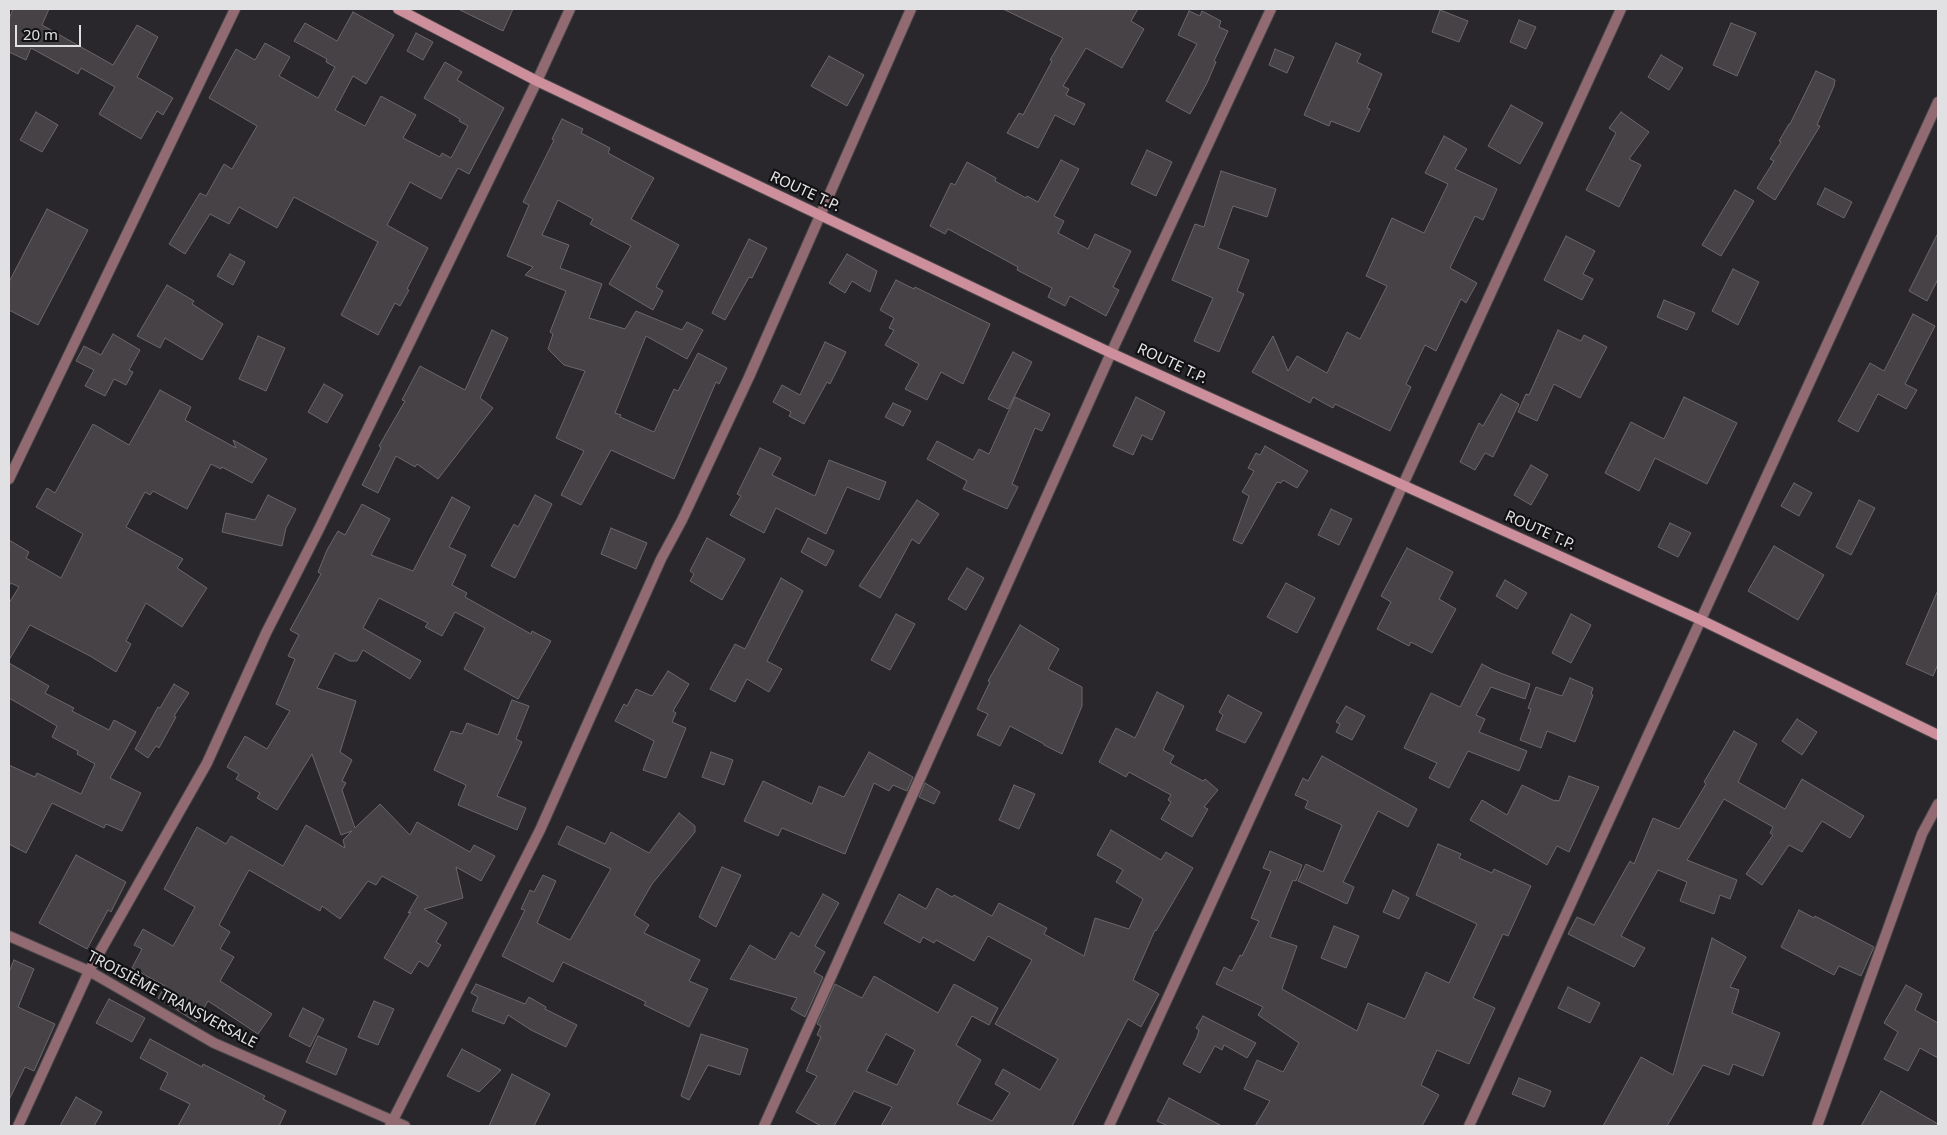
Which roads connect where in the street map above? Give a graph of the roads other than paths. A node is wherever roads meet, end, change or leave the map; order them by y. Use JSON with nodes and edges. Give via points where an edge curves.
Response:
{"nodes":[{"id":1,"x":235,"y":9,"type":"edge"},
{"id":2,"x":398,"y":9,"type":"edge"},
{"id":3,"x":570,"y":9,"type":"edge"},
{"id":4,"x":911,"y":9,"type":"edge"},
{"id":5,"x":1271,"y":9,"type":"edge"},
{"id":6,"x":1621,"y":9,"type":"edge"},
{"id":7,"x":537,"y":81,"type":"junction"},
{"id":8,"x":1938,"y":102,"type":"edge"},
{"id":9,"x":821,"y":215,"type":"junction"},
{"id":10,"x":1111,"y":353,"type":"junction"},
{"id":11,"x":9,"y":479,"type":"edge"},
{"id":12,"x":1402,"y":486,"type":"junction"},
{"id":13,"x":1701,"y":620,"type":"junction"},
{"id":14,"x":1938,"y":735,"type":"edge"},
{"id":15,"x":1938,"y":804,"type":"edge"},
{"id":16,"x":9,"y":936,"type":"edge"},
{"id":17,"x":89,"y":972,"type":"junction"},
{"id":18,"x":391,"y":1124,"type":"edge"},
{"id":19,"x":18,"y":1126,"type":"edge"},
{"id":20,"x":404,"y":1126,"type":"edge"},
{"id":21,"x":764,"y":1126,"type":"edge"},
{"id":22,"x":1109,"y":1126,"type":"edge"},
{"id":23,"x":1468,"y":1126,"type":"edge"},
{"id":24,"x":1817,"y":1126,"type":"edge"}],
"edges":[{"from":1,"to":11,"type":"street"},
{"from":2,"to":7,"type":"street","name":"ROUTE T.P."},
{"from":3,"to":7,"type":"street"},
{"from":4,"to":9,"type":"street"},
{"from":5,"to":10,"type":"street"},
{"from":6,"to":12,"type":"street"},
{"from":7,"to":9,"type":"street","name":"ROUTE T.P."},
{"from":7,"to":17,"type":"street","via":[[266,633],[207,763]]},
{"from":8,"to":13,"type":"street"},
{"from":9,"to":10,"type":"street","name":"ROUTE T.P."},
{"from":9,"to":18,"type":"street","via":[[749,378],[661,559],[540,830]]},
{"from":10,"to":12,"type":"street","name":"ROUTE T.P."},
{"from":10,"to":21,"type":"street"},
{"from":12,"to":13,"type":"street","name":"ROUTE T.P."},
{"from":12,"to":22,"type":"street"},
{"from":13,"to":14,"type":"street","name":"ROUTE T.P."},
{"from":13,"to":23,"type":"street"},
{"from":15,"to":24,"type":"street","via":[[1922,834]]},
{"from":16,"to":17,"type":"street","name":"TROISIÈME TRANSVERSALE"},
{"from":17,"to":18,"type":"street","name":"TROISIÈME TRANSVERSALE","via":[[214,1043]]},
{"from":17,"to":19,"type":"street"},
{"from":18,"to":20,"type":"street","name":"TROISIÈME TRANSVERSALE"}]}
